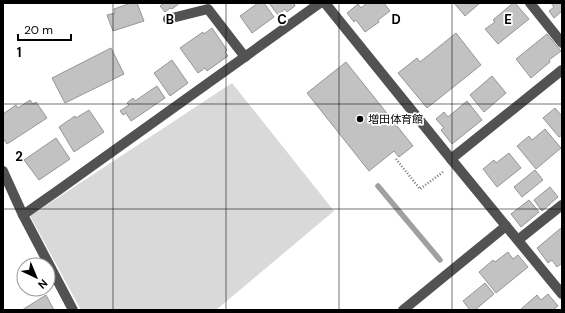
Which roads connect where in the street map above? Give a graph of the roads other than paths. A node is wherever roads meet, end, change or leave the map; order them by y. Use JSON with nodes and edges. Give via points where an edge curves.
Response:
{"nodes":[{"id":1,"x":320,"y":3,"type":"edge"},
{"id":2,"x":325,"y":3,"type":"edge"},
{"id":3,"x":530,"y":3,"type":"edge"},
{"id":4,"x":168,"y":19,"type":"dead end"},
{"id":5,"x":562,"y":42,"type":"edge"},
{"id":6,"x":245,"y":57,"type":"junction"},
{"id":7,"x":562,"y":70,"type":"edge"},
{"id":8,"x":451,"y":159,"type":"junction"},
{"id":9,"x":3,"y":171,"type":"edge"},
{"id":10,"x":562,"y":205,"type":"edge"},
{"id":11,"x":23,"y":214,"type":"junction"},
{"id":12,"x":506,"y":226,"type":"junction"},
{"id":13,"x":518,"y":240,"type":"junction"},
{"id":14,"x":562,"y":294,"type":"edge"},
{"id":15,"x":73,"y":310,"type":"edge"},
{"id":16,"x":403,"y":310,"type":"edge"}],
"edges":[{"from":1,"to":6,"type":"street"},
{"from":2,"to":8,"type":"street"},
{"from":3,"to":5,"type":"street"},
{"from":4,"to":6,"type":"street","via":[[208,9]]},
{"from":6,"to":11,"type":"street"},
{"from":7,"to":8,"type":"street"},
{"from":8,"to":12,"type":"street"},
{"from":9,"to":11,"type":"street"},
{"from":10,"to":13,"type":"street"},
{"from":11,"to":15,"type":"street"},
{"from":12,"to":13,"type":"street"},
{"from":12,"to":16,"type":"street"},
{"from":13,"to":14,"type":"street"}]}
